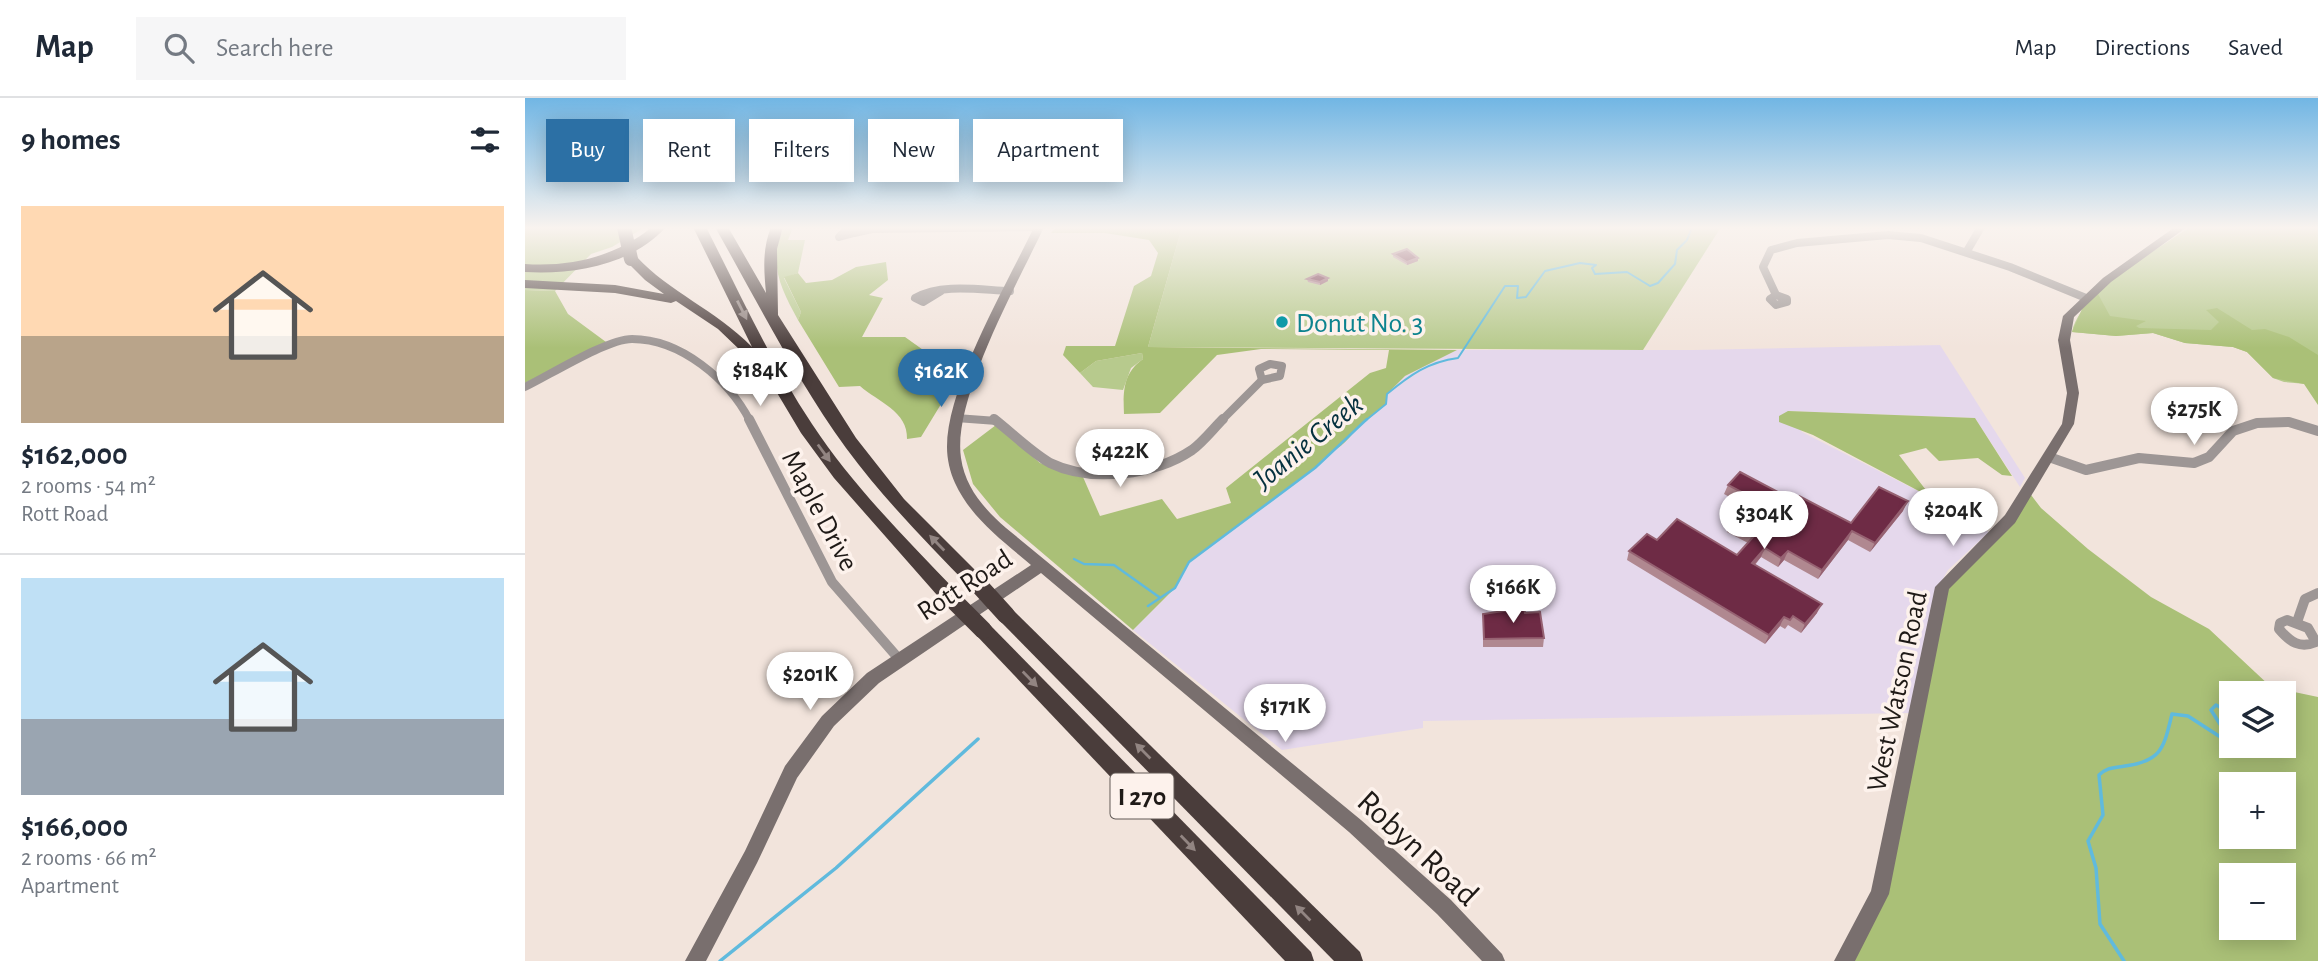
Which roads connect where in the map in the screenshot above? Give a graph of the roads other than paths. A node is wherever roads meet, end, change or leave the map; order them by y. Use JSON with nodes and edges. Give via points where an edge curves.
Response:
{"nodes":[{"id":1,"x":561,"y":267,"type":"edge"},
{"id":2,"x":639,"y":267,"type":"edge"},
{"id":3,"x":719,"y":267,"type":"edge"},
{"id":4,"x":742,"y":267,"type":"edge"},
{"id":5,"x":769,"y":267,"type":"edge"},
{"id":6,"x":1020,"y":267,"type":"edge"},
{"id":7,"x":1762,"y":267,"type":"edge"},
{"id":8,"x":2008,"y":267,"type":"edge"},
{"id":9,"x":2123,"y":267,"type":"edge"},
{"id":10,"x":525,"y":268,"type":"edge"},
{"id":11,"x":525,"y":284,"type":"edge"},
{"id":12,"x":941,"y":291,"type":"dead end"},
{"id":13,"x":1010,"y":291,"type":"junction"},
{"id":14,"x":1776,"y":295,"type":"dead end"},
{"id":15,"x":2083,"y":301,"type":"junction"},
{"id":16,"x":692,"y":306,"type":"junction"},
{"id":17,"x":772,"y":314,"type":"junction"},
{"id":18,"x":775,"y":374,"type":"junction"},
{"id":19,"x":1262,"y":380,"type":"dead end"},
{"id":20,"x":525,"y":387,"type":"edge"},
{"id":21,"x":956,"y":418,"type":"junction"},
{"id":22,"x":2318,"y":431,"type":"edge"},
{"id":23,"x":2049,"y":457,"type":"junction"},
{"id":24,"x":1041,"y":566,"type":"junction"},
{"id":25,"x":2318,"y":593,"type":"edge"},
{"id":26,"x":2297,"y":622,"type":"dead end"},
{"id":27,"x":899,"y":659,"type":"junction"},
{"id":28,"x":695,"y":961,"type":"edge"},
{"id":29,"x":1302,"y":961,"type":"edge"},
{"id":30,"x":1351,"y":961,"type":"edge"},
{"id":31,"x":1495,"y":961,"type":"edge"},
{"id":32,"x":1844,"y":961,"type":"edge"}],
"edges":[{"from":1,"to":10,"type":"highway"},
{"from":2,"to":16,"type":"highway","bridge":true},
{"from":3,"to":18,"type":"highway","number":"I 270","one_way":true},
{"from":4,"to":17,"type":"highway","number":"I 270"},
{"from":5,"to":17,"type":"highway","via":[[775,293]]},
{"from":6,"to":13,"type":"street","name":"Rott Road"},
{"from":7,"to":14,"type":"street"},
{"from":8,"to":15,"type":"street"},
{"from":9,"to":15,"type":"street","name":"West Watson Road"},
{"from":11,"to":16,"type":"highway","via":[[630,290]]},
{"from":12,"to":13,"type":"street"},
{"from":13,"to":21,"type":"street","name":"Rott Road"},
{"from":15,"to":23,"type":"street","name":"West Watson Road","via":[[2069,316],[2063,332],[2073,405]]},
{"from":16,"to":18,"type":"highway"},
{"from":30,"to":17,"type":"highway","number":"I 270","one_way":true,"bridge":true,"via":[[898,503],[850,442]]},
{"from":18,"to":29,"type":"highway","number":"I 270","one_way":true,"bridge":true,"via":[[807,430],[850,488]]},
{"from":19,"to":21,"type":"street","via":[[1193,449],[1154,468],[1126,473],[1072,471],[1049,462],[994,419]]},
{"from":20,"to":27,"type":"street","name":"Maple Drive","via":[[613,343],[632,339],[667,346],[710,370],[741,404],[832,582]]},
{"from":21,"to":24,"type":"street","name":"Rott Road","via":[[954,458],[968,496],[986,520]]},
{"from":22,"to":23,"type":"street","via":[[2288,422],[2257,423],[2233,431],[2209,457],[2194,463],[2139,458],[2086,470]]},
{"from":23,"to":32,"type":"street","name":"West Watson Road","via":[[2010,519],[1942,587],[1880,894]]},
{"from":24,"to":27,"type":"street","name":"Rott Road"},
{"from":24,"to":31,"type":"street","name":"Robyn Road","via":[[1364,834]]},
{"from":25,"to":26,"type":"street","via":[[2305,599]]},
{"from":27,"to":28,"type":"street","name":"Rott Road","via":[[857,691],[808,745]]}]}
